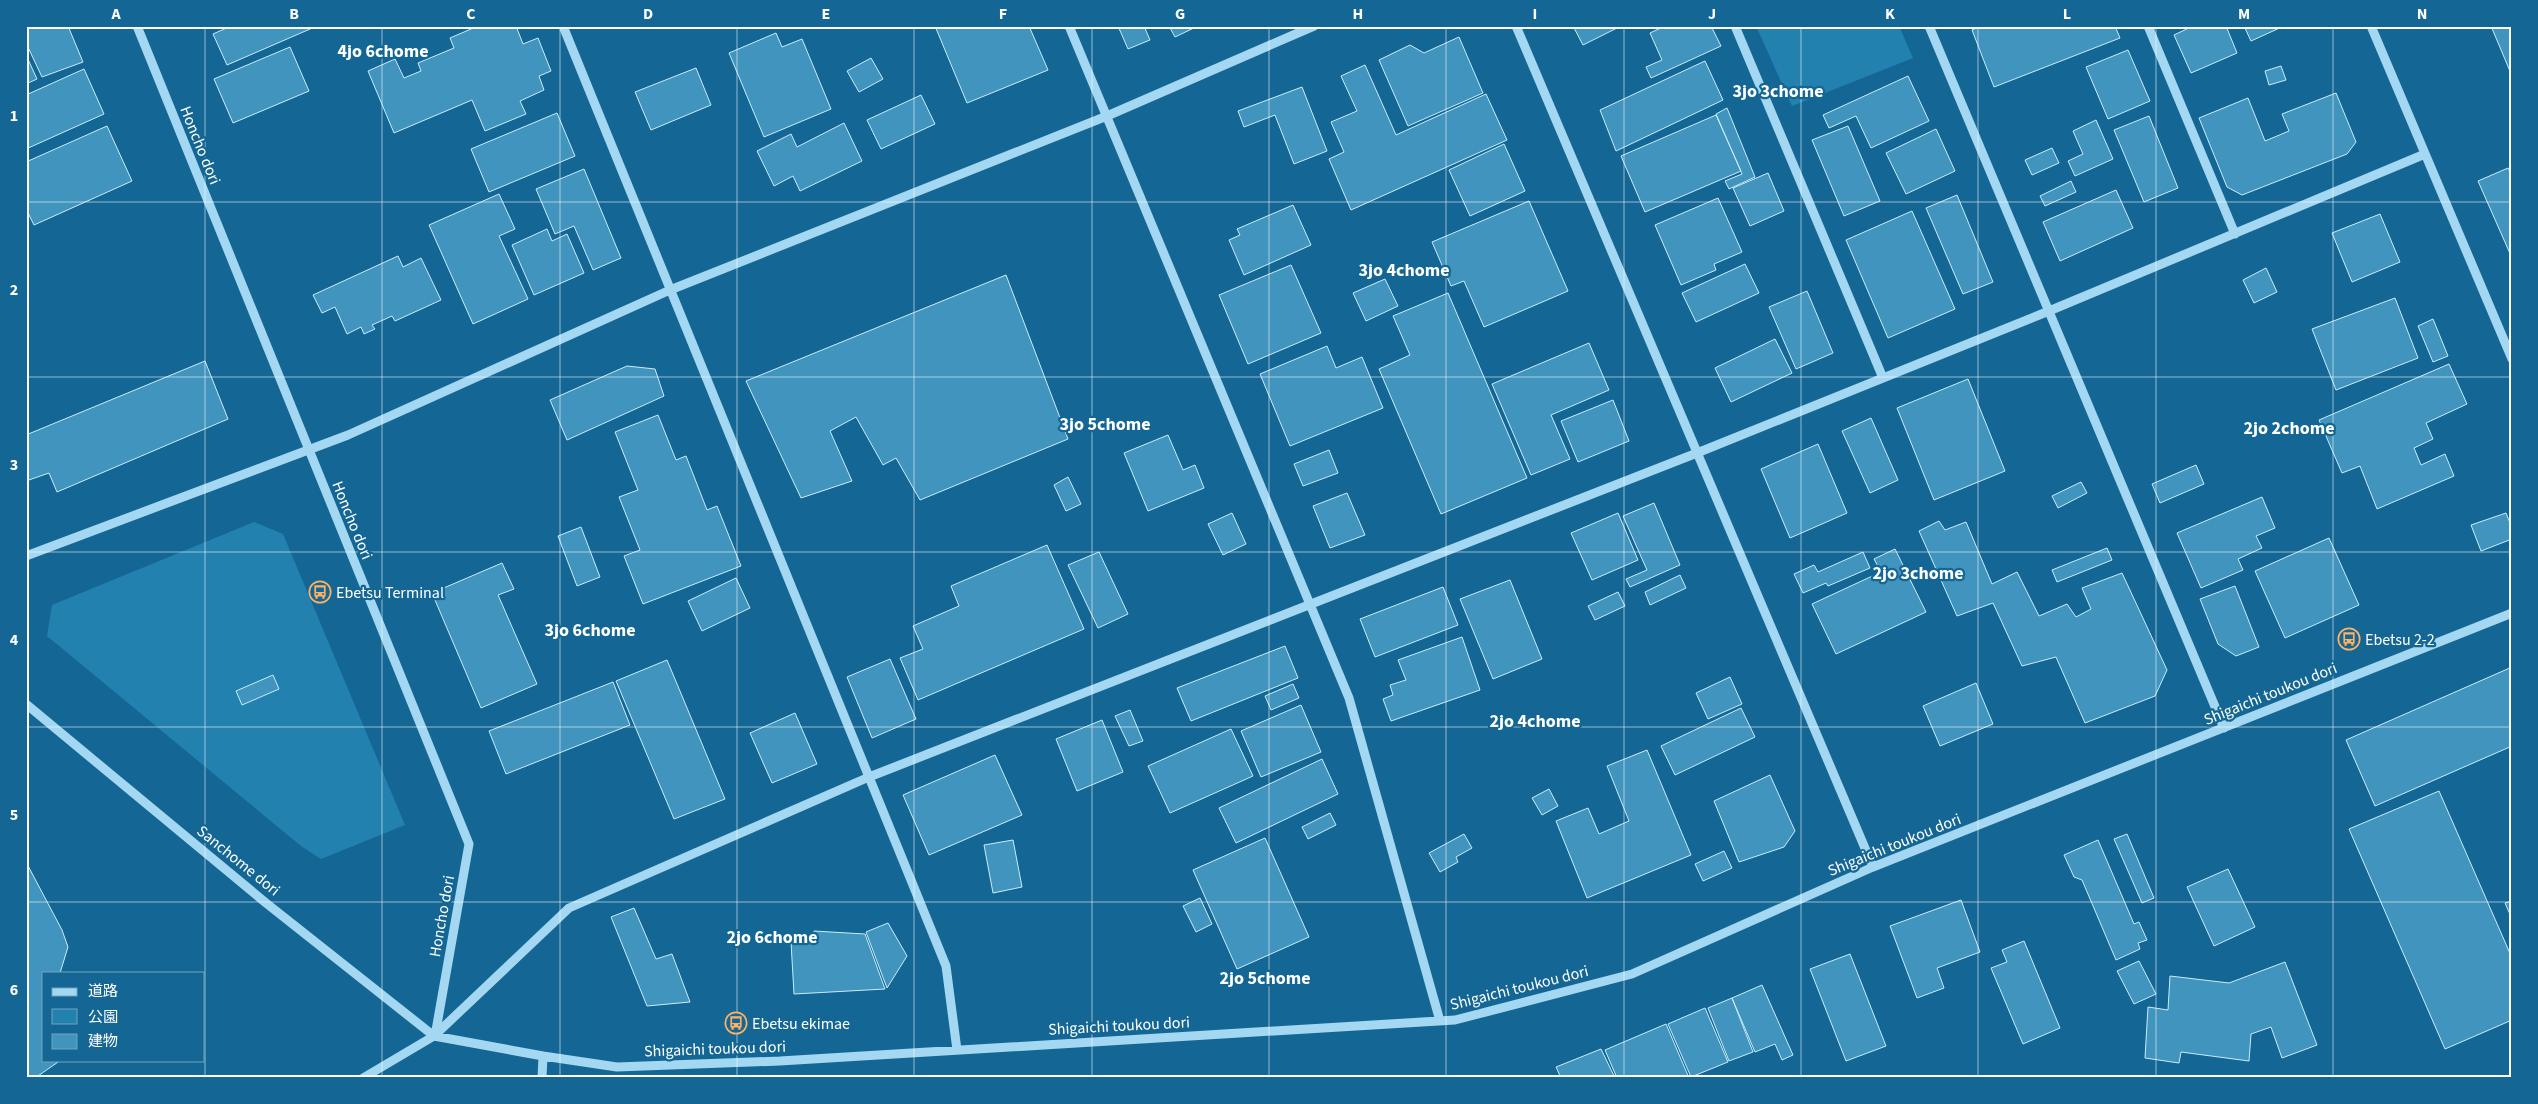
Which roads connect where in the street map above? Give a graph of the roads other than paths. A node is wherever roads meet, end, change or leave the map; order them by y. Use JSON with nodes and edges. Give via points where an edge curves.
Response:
{"nodes":[{"id":1,"x":137,"y":26,"type":"edge"},
{"id":2,"x":563,"y":26,"type":"edge"},
{"id":3,"x":1069,"y":26,"type":"edge"},
{"id":4,"x":1314,"y":26,"type":"edge"},
{"id":5,"x":1516,"y":26,"type":"edge"},
{"id":6,"x":1734,"y":26,"type":"edge"},
{"id":7,"x":1929,"y":26,"type":"edge"},
{"id":8,"x":2148,"y":26,"type":"edge"},
{"id":9,"x":2371,"y":26,"type":"edge"},
{"id":10,"x":1107,"y":116,"type":"junction"},
{"id":11,"x":2425,"y":154,"type":"junction"},
{"id":12,"x":2235,"y":234,"type":"junction"},
{"id":13,"x":670,"y":290,"type":"junction"},
{"id":14,"x":2049,"y":312,"type":"junction"},
{"id":15,"x":2512,"y":359,"type":"edge"},
{"id":16,"x":1883,"y":378,"type":"junction"},
{"id":17,"x":308,"y":451,"type":"junction"},
{"id":18,"x":1697,"y":453,"type":"junction"},
{"id":19,"x":26,"y":556,"type":"edge"},
{"id":20,"x":1311,"y":604,"type":"junction"},
{"id":21,"x":2512,"y":613,"type":"edge"},
{"id":22,"x":26,"y":704,"type":"edge"},
{"id":23,"x":2224,"y":728,"type":"junction"},
{"id":24,"x":869,"y":777,"type":"junction"},
{"id":25,"x":1872,"y":867,"type":"junction"},
{"id":26,"x":1440,"y":1021,"type":"junction"},
{"id":27,"x":434,"y":1036,"type":"junction"},
{"id":28,"x":957,"y":1050,"type":"junction"},
{"id":29,"x":543,"y":1056,"type":"junction"},
{"id":30,"x":363,"y":1078,"type":"edge"},
{"id":31,"x":542,"y":1078,"type":"edge"}],
"edges":[{"from":1,"to":17,"type":"street","name":"Honcho dori"},
{"from":2,"to":13,"type":"street"},
{"from":3,"to":10,"type":"street"},
{"from":4,"to":10,"type":"street"},
{"from":5,"to":18,"type":"street"},
{"from":6,"to":16,"type":"street"},
{"from":7,"to":14,"type":"street"},
{"from":8,"to":12,"type":"street"},
{"from":9,"to":11,"type":"street"},
{"from":10,"to":13,"type":"street"},
{"from":10,"to":20,"type":"street"},
{"from":11,"to":12,"type":"street"},
{"from":11,"to":15,"type":"street"},
{"from":12,"to":14,"type":"street"},
{"from":13,"to":17,"type":"street"},
{"from":13,"to":24,"type":"street"},
{"from":14,"to":16,"type":"street"},
{"from":14,"to":23,"type":"street"},
{"from":16,"to":18,"type":"street"},
{"from":17,"to":19,"type":"street"},
{"from":17,"to":27,"type":"street","name":"Honcho dori","via":[[469,844]]},
{"from":18,"to":20,"type":"street"},
{"from":18,"to":25,"type":"street"},
{"from":20,"to":24,"type":"street"},
{"from":20,"to":26,"type":"street","via":[[1350,698]]},
{"from":21,"to":23,"type":"street","name":"Shigaichi toukou dori"},
{"from":22,"to":27,"type":"street","name":"Sanchome dori"},
{"from":23,"to":25,"type":"street","name":"Shigaichi toukou dori"},
{"from":24,"to":27,"type":"street","via":[[569,908]]},
{"from":24,"to":28,"type":"street","via":[[946,966]]},
{"from":25,"to":26,"type":"street","name":"Shigaichi toukou dori","via":[[1632,974],[1455,1020]]},
{"from":26,"to":28,"type":"street","name":"Shigaichi toukou dori"},
{"from":27,"to":29,"type":"street","name":"Shigaichi toukou dori"},
{"from":27,"to":30,"type":"street"},
{"from":28,"to":29,"type":"street","name":"Shigaichi toukou dori","via":[[616,1067]]},
{"from":29,"to":31,"type":"street"}]}
